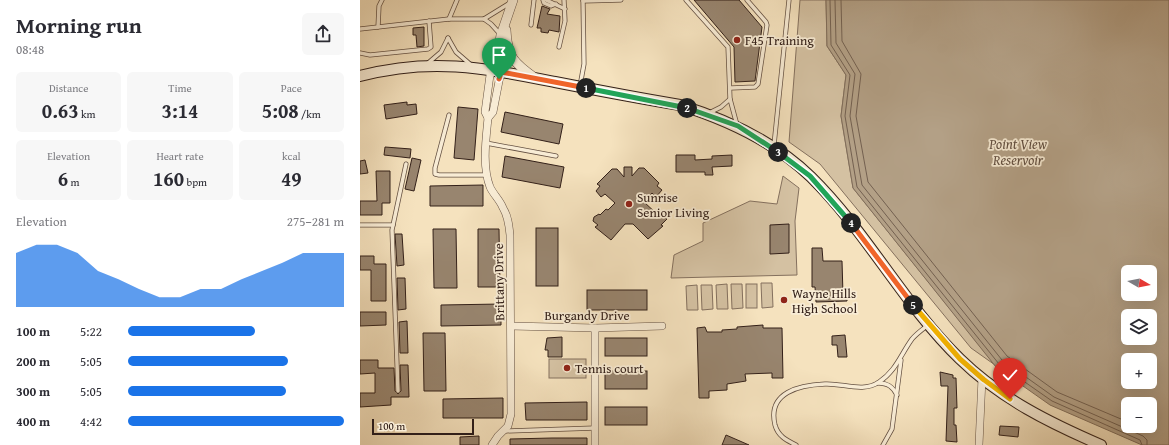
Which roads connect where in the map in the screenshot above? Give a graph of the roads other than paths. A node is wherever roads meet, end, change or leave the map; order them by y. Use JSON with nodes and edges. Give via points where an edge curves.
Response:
{"nodes":[{"id":1,"x":382,"y":0,"type":"edge"},
{"id":2,"x":457,"y":0,"type":"edge"},
{"id":3,"x":534,"y":0,"type":"edge"},
{"id":4,"x":543,"y":0,"type":"edge"},
{"id":5,"x":546,"y":0,"type":"edge"},
{"id":6,"x":564,"y":0,"type":"edge"},
{"id":7,"x":620,"y":0,"type":"edge"},
{"id":8,"x":686,"y":0,"type":"edge"},
{"id":9,"x":747,"y":0,"type":"edge"},
{"id":10,"x":789,"y":0,"type":"edge"},
{"id":11,"x":512,"y":1,"type":"edge"},
{"id":12,"x":583,"y":1,"type":"edge"},
{"id":13,"x":555,"y":2,"type":"edge"},
{"id":14,"x":565,"y":9,"type":"junction"},
{"id":15,"x":449,"y":19,"type":"junction"},
{"id":16,"x":484,"y":19,"type":"junction"},
{"id":17,"x":506,"y":19,"type":"junction"},
{"id":18,"x":429,"y":21,"type":"junction"},
{"id":19,"x":531,"y":25,"type":"dead end"},
{"id":20,"x":378,"y":27,"type":"junction"},
{"id":21,"x":360,"y":29,"type":"edge"},
{"id":22,"x":501,"y":35,"type":"junction"},
{"id":23,"x":559,"y":47,"type":"dead end"},
{"id":24,"x":360,"y":53,"type":"edge"},
{"id":25,"x":424,"y":66,"type":"junction"},
{"id":26,"x":473,"y":67,"type":"junction"},
{"id":27,"x":496,"y":71,"type":"junction"},
{"id":28,"x":360,"y":76,"type":"edge"},
{"id":29,"x":535,"y":78,"type":"junction"},
{"id":30,"x":580,"y":87,"type":"junction"},
{"id":31,"x":731,"y":88,"type":"junction"},
{"id":32,"x":730,"y":99,"type":"junction"},
{"id":33,"x":707,"y":114,"type":"junction"},
{"id":34,"x":450,"y":115,"type":"dead end"},
{"id":35,"x":738,"y":126,"type":"junction"},
{"id":36,"x":486,"y":143,"type":"junction"},
{"id":37,"x":774,"y":148,"type":"junction"},
{"id":38,"x":556,"y":156,"type":"dead end"},
{"id":39,"x":406,"y":164,"type":"dead end"},
{"id":40,"x":488,"y":175,"type":"junction"},
{"id":41,"x":360,"y":225,"type":"edge"},
{"id":42,"x":393,"y":225,"type":"junction"},
{"id":43,"x":929,"y":324,"type":"junction"},
{"id":44,"x":511,"y":326,"type":"junction"},
{"id":45,"x":662,"y":326,"type":"dead end"},
{"id":46,"x":595,"y":328,"type":"junction"},
{"id":47,"x":901,"y":359,"type":"junction"},
{"id":48,"x":982,"y":378,"type":"junction"},
{"id":49,"x":878,"y":383,"type":"junction"},
{"id":50,"x":398,"y":391,"type":"dead end"},
{"id":51,"x":897,"y":396,"type":"junction"},
{"id":52,"x":595,"y":428,"type":"junction"},
{"id":53,"x":503,"y":431,"type":"junction"},
{"id":54,"x":492,"y":445,"type":"edge"},
{"id":55,"x":596,"y":445,"type":"edge"},
{"id":56,"x":796,"y":445,"type":"edge"},
{"id":57,"x":883,"y":445,"type":"edge"},
{"id":58,"x":978,"y":445,"type":"edge"},
{"id":59,"x":1101,"y":445,"type":"edge"}],
"edges":[{"from":1,"to":20,"type":"lane","via":[[379,6]]},
{"from":2,"to":15,"type":"lane"},
{"from":3,"to":19,"type":"lane"},
{"from":4,"to":13,"type":"lane","via":[[551,6]]},
{"from":5,"to":13,"type":"lane"},
{"from":6,"to":14,"type":"lane"},
{"from":7,"to":12,"type":"lane"},
{"from":8,"to":31,"type":"lane","via":[[728,47]]},
{"from":9,"to":31,"type":"lane","via":[[767,25],[758,84],[754,87]]},
{"from":10,"to":37,"type":"lane"},
{"from":11,"to":16,"type":"lane"},
{"from":11,"to":17,"type":"street"},
{"from":12,"to":30,"type":"lane","via":[[584,64]]},
{"from":13,"to":14,"type":"lane"},
{"from":14,"to":23,"type":"lane"},
{"from":15,"to":16,"type":"lane"},
{"from":15,"to":18,"type":"lane"},
{"from":16,"to":22,"type":"lane"},
{"from":17,"to":22,"type":"street"},
{"from":17,"to":29,"type":"street","via":[[509,52],[516,64]]},
{"from":18,"to":20,"type":"lane"},
{"from":18,"to":24,"type":"lane","via":[[431,47],[428,49],[370,55]]},
{"from":20,"to":21,"type":"lane"},
{"from":22,"to":27,"type":"street"},
{"from":25,"to":26,"type":"main road"},
{"from":25,"to":26,"type":"lane","via":[[441,52],[448,38],[456,52]]},
{"from":25,"to":28,"type":"main road","via":[[391,69]]},
{"from":26,"to":27,"type":"main road"},
{"from":27,"to":29,"type":"main road"},
{"from":27,"to":36,"type":"street","name":"Brittany Drive","via":[[490,75],[485,112],[488,118]]},
{"from":29,"to":30,"type":"main road"},
{"from":30,"to":33,"type":"main road","via":[[680,105]]},
{"from":31,"to":32,"type":"lane"},
{"from":32,"to":33,"type":"lane"},
{"from":32,"to":35,"type":"lane"},
{"from":33,"to":35,"type":"main road"},
{"from":34,"to":40,"type":"lane","via":[[435,174]]},
{"from":35,"to":37,"type":"main road"},
{"from":36,"to":38,"type":"lane"},
{"from":36,"to":40,"type":"street","name":"Brittany Drive"},
{"from":37,"to":43,"type":"main road","via":[[825,191]]},
{"from":39,"to":42,"type":"lane"},
{"from":40,"to":44,"type":"street","name":"Brittany Drive","via":[[490,187],[508,220]]},
{"from":41,"to":42,"type":"lane"},
{"from":42,"to":50,"type":"lane"},
{"from":43,"to":47,"type":"lane","via":[[914,337]]},
{"from":43,"to":48,"type":"main road","via":[[960,359]]},
{"from":44,"to":46,"type":"street","name":"Burgandy Drive"},
{"from":44,"to":53,"type":"street","name":"Brittany Drive","via":[[511,414],[508,426]]},
{"from":45,"to":46,"type":"street","name":"Burgandy Drive"},
{"from":46,"to":52,"type":"street"},
{"from":47,"to":49,"type":"lane","via":[[892,372]]},
{"from":47,"to":51,"type":"lane"},
{"from":48,"to":58,"type":"street"},
{"from":48,"to":59,"type":"main road","via":[[1042,419]]},
{"from":49,"to":51,"type":"lane","via":[[888,384]]},
{"from":49,"to":56,"type":"lane","via":[[867,387],[825,384],[787,391],[778,401],[774,419],[780,435]]},
{"from":51,"to":57,"type":"lane","via":[[892,429]]},
{"from":52,"to":53,"type":"lane"},
{"from":52,"to":55,"type":"street"},
{"from":53,"to":54,"type":"street","name":"Brittany Drive"}]}
